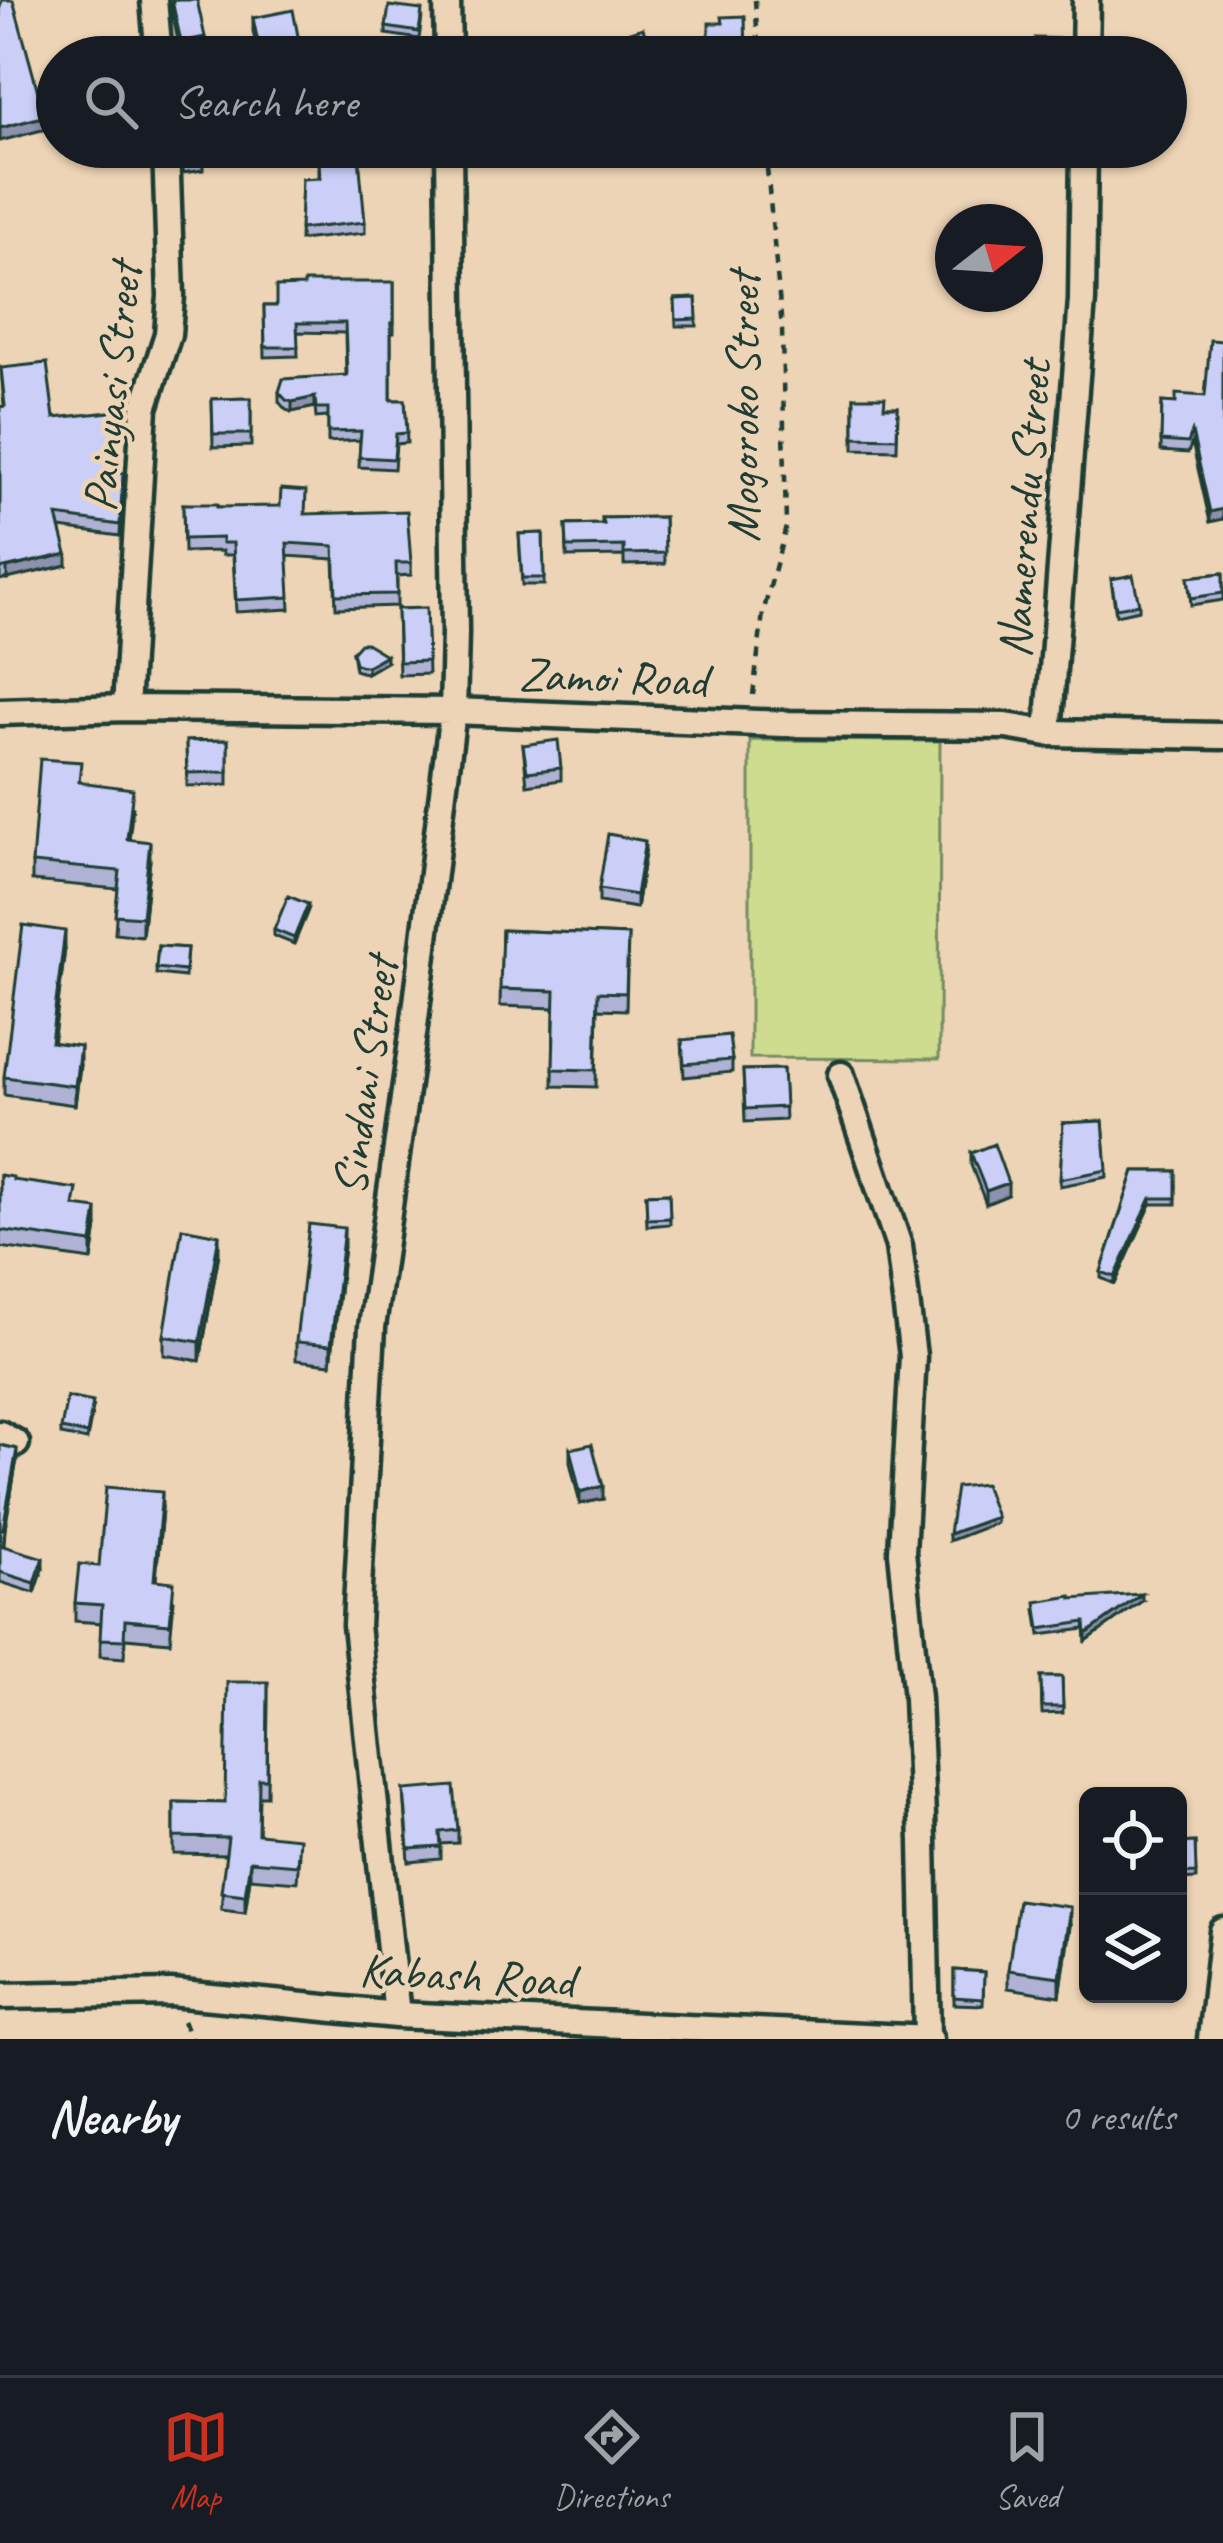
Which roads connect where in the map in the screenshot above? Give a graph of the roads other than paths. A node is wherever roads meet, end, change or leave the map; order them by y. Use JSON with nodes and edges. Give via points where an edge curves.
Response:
{"nodes":[{"id":1,"x":154,"y":0,"type":"edge"},
{"id":2,"x":447,"y":0,"type":"edge"},
{"id":3,"x":1086,"y":0,"type":"edge"},
{"id":4,"x":157,"y":36,"type":"edge"},
{"id":5,"x":448,"y":36,"type":"edge"},
{"id":6,"x":1085,"y":36,"type":"edge"},
{"id":7,"x":167,"y":168,"type":"edge"},
{"id":8,"x":449,"y":168,"type":"edge"},
{"id":9,"x":1084,"y":168,"type":"edge"},
{"id":10,"x":126,"y":708,"type":"junction"},
{"id":11,"x":0,"y":712,"type":"edge"},
{"id":12,"x":453,"y":712,"type":"junction"},
{"id":13,"x":1048,"y":733,"type":"junction"},
{"id":14,"x":1223,"y":736,"type":"edge"},
{"id":15,"x":841,"y":1075,"type":"dead end"},
{"id":16,"x":1223,"y":1931,"type":"edge"},
{"id":17,"x":0,"y":1996,"type":"edge"},
{"id":18,"x":397,"y":2015,"type":"junction"},
{"id":19,"x":712,"y":2034,"type":"edge"},
{"id":20,"x":929,"y":2039,"type":"edge"},
{"id":21,"x":1211,"y":2039,"type":"edge"}],
"edges":[{"from":1,"to":4,"type":"street"},
{"from":2,"to":5,"type":"street"},
{"from":3,"to":6,"type":"street"},
{"from":7,"to":10,"type":"street","name":"Painyasi Street","via":[[171,296],[144,408]]},
{"from":8,"to":12,"type":"street","name":"Sindani Street"},
{"from":9,"to":13,"type":"street","name":"Namerendu Street","via":[[1082,301]]},
{"from":10,"to":11,"type":"street","name":"Zamoi Road"},
{"from":10,"to":12,"type":"street","name":"Zamoi Road"},
{"from":12,"to":13,"type":"street","name":"Zamoi Road"},
{"from":12,"to":18,"type":"street","name":"Sindani Street","via":[[372,1327],[356,1625]]},
{"from":13,"to":14,"type":"street","name":"Zamoi Road"},
{"from":15,"to":20,"type":"street","via":[[899,1246],[913,1356],[902,1552],[917,1698]]},
{"from":16,"to":21,"type":"street"},
{"from":17,"to":18,"type":"street","name":"Kabash Road","via":[[171,1994]]},
{"from":18,"to":19,"type":"street","name":"Kabash Road"},
{"from":19,"to":20,"type":"street","name":"Kabash Road"}]}
